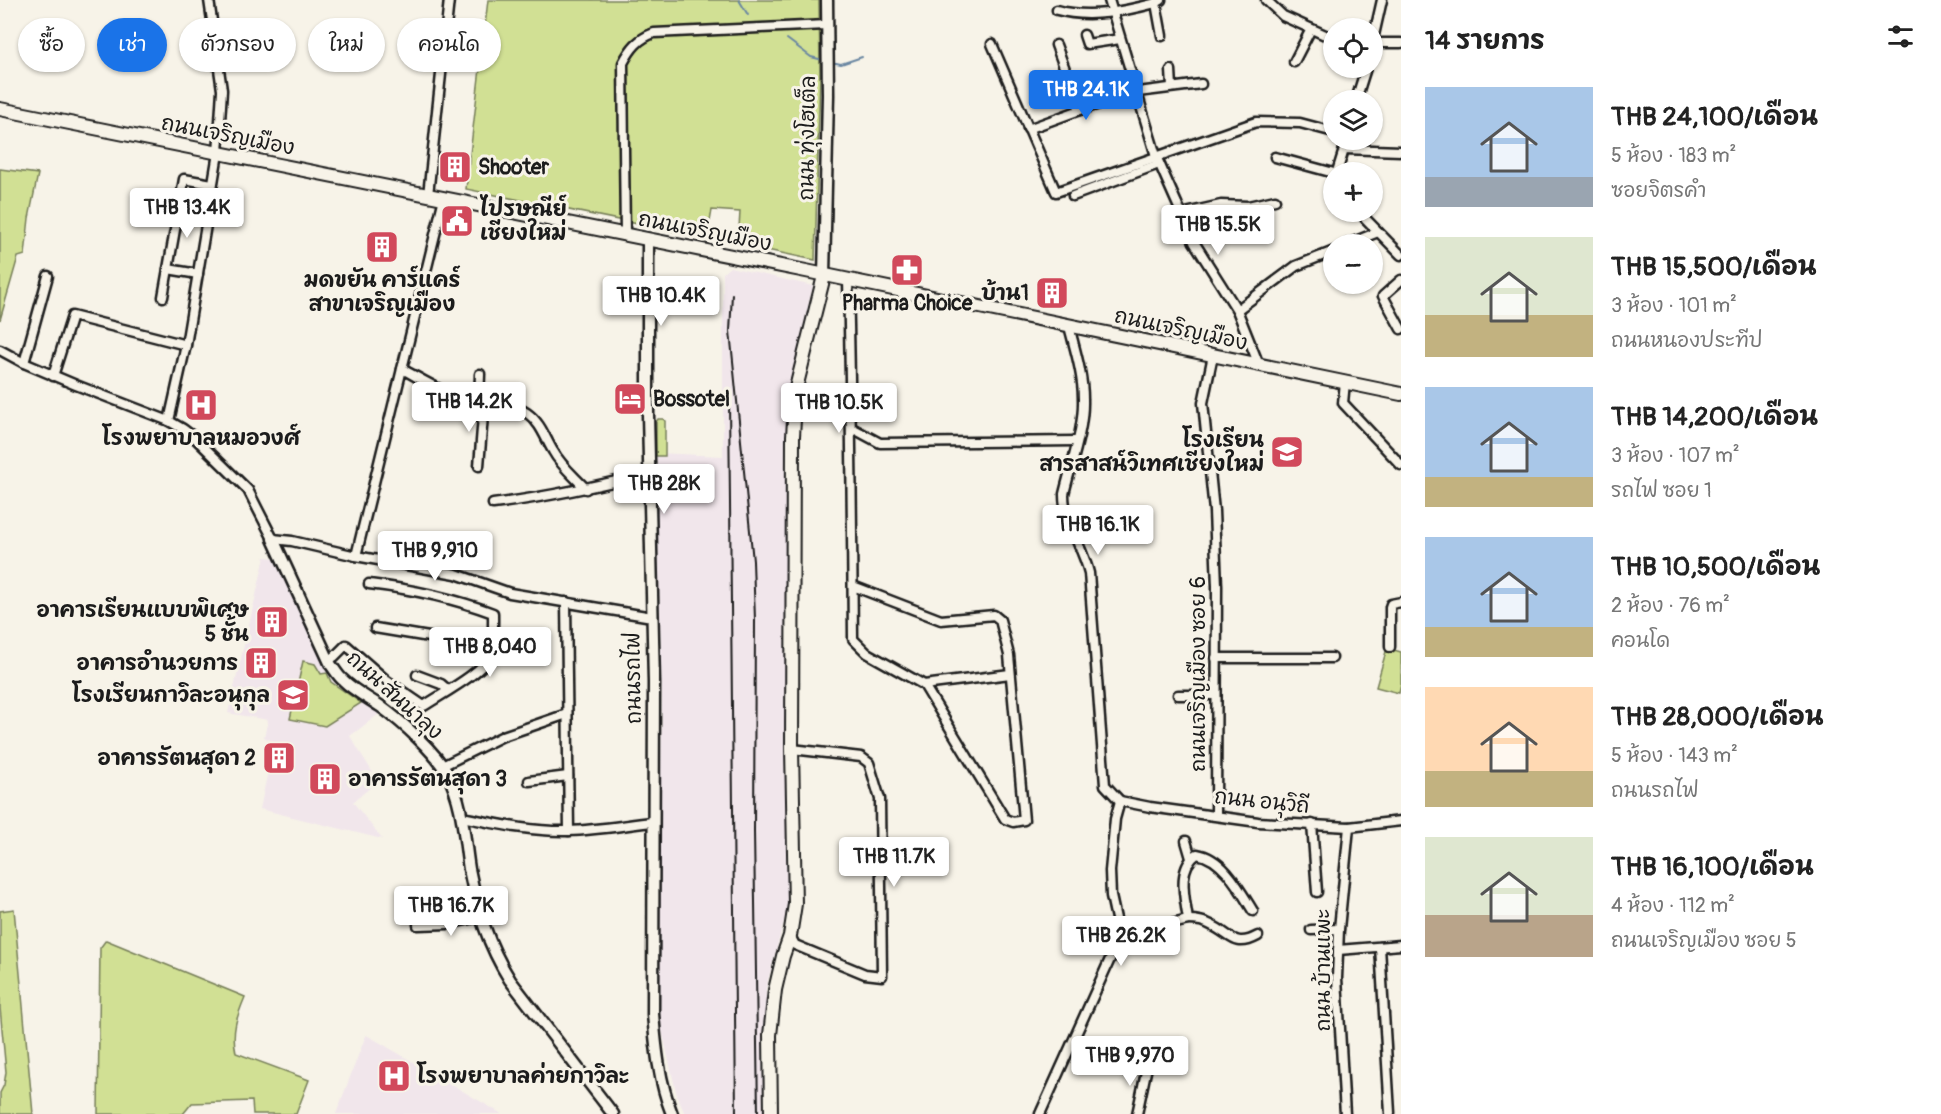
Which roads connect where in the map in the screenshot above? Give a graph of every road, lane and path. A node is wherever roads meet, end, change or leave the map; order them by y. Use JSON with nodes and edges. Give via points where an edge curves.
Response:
{"nodes":[{"id":1,"x":208,"y":0,"type":"edge"},
{"id":2,"x":449,"y":0,"type":"edge"},
{"id":3,"x":827,"y":0,"type":"edge"},
{"id":4,"x":1109,"y":0,"type":"edge"},
{"id":5,"x":1266,"y":0,"type":"edge"},
{"id":6,"x":1382,"y":0,"type":"edge"},
{"id":7,"x":1159,"y":1,"type":"edge"},
{"id":8,"x":1057,"y":10,"type":"dead end"},
{"id":9,"x":1112,"y":14,"type":"junction"},
{"id":10,"x":1378,"y":18,"type":"edge"},
{"id":11,"x":827,"y":25,"type":"junction"},
{"id":12,"x":1311,"y":29,"type":"junction"},
{"id":13,"x":1084,"y":34,"type":"dead end"},
{"id":14,"x":1323,"y":34,"type":"edge"},
{"id":15,"x":1162,"y":36,"type":"dead end"},
{"id":16,"x":1120,"y":39,"type":"junction"},
{"id":17,"x":1383,"y":43,"type":"edge"},
{"id":18,"x":1401,"y":43,"type":"edge"},
{"id":19,"x":992,"y":44,"type":"dead end"},
{"id":20,"x":1056,"y":45,"type":"dead end"},
{"id":21,"x":1294,"y":62,"type":"dead end"},
{"id":22,"x":1171,"y":70,"type":"dead end"},
{"id":23,"x":1201,"y":84,"type":"dead end"},
{"id":24,"x":1172,"y":87,"type":"junction"},
{"id":25,"x":1138,"y":92,"type":"junction"},
{"id":26,"x":0,"y":109,"type":"edge"},
{"id":27,"x":1080,"y":110,"type":"junction"},
{"id":28,"x":1028,"y":129,"type":"junction"},
{"id":29,"x":1323,"y":129,"type":"edge"},
{"id":30,"x":1383,"y":149,"type":"edge"},
{"id":31,"x":1401,"y":151,"type":"edge"},
{"id":32,"x":218,"y":153,"type":"junction"},
{"id":33,"x":1275,"y":157,"type":"dead end"},
{"id":34,"x":1158,"y":160,"type":"junction"},
{"id":35,"x":1323,"y":170,"type":"edge"},
{"id":36,"x":212,"y":184,"type":"junction"},
{"id":37,"x":428,"y":195,"type":"junction"},
{"id":38,"x":1073,"y":196,"type":"dead end"},
{"id":39,"x":444,"y":198,"type":"junction"},
{"id":40,"x":1275,"y":200,"type":"dead end"},
{"id":41,"x":1181,"y":214,"type":"junction"},
{"id":42,"x":1368,"y":222,"type":"edge"},
{"id":43,"x":1378,"y":232,"type":"junction"},
{"id":44,"x":1373,"y":234,"type":"edge"},
{"id":45,"x":625,"y":235,"type":"junction"},
{"id":46,"x":648,"y":239,"type":"junction"},
{"id":47,"x":1323,"y":255,"type":"edge"},
{"id":48,"x":1401,"y":255,"type":"edge"},
{"id":49,"x":168,"y":269,"type":"junction"},
{"id":50,"x":806,"y":271,"type":"junction"},
{"id":51,"x":198,"y":274,"type":"junction"},
{"id":52,"x":48,"y":276,"type":"dead end"},
{"id":53,"x":824,"y":276,"type":"junction"},
{"id":54,"x":846,"y":280,"type":"junction"},
{"id":55,"x":1401,"y":280,"type":"edge"},
{"id":56,"x":820,"y":292,"type":"junction"},
{"id":57,"x":163,"y":297,"type":"dead end"},
{"id":58,"x":1237,"y":310,"type":"junction"},
{"id":59,"x":1069,"y":326,"type":"junction"},
{"id":60,"x":1401,"y":329,"type":"edge"},
{"id":61,"x":186,"y":345,"type":"junction"},
{"id":62,"x":0,"y":350,"type":"edge"},
{"id":63,"x":1213,"y":355,"type":"junction"},
{"id":64,"x":24,"y":363,"type":"junction"},
{"id":65,"x":1259,"y":364,"type":"junction"},
{"id":66,"x":402,"y":369,"type":"junction"},
{"id":67,"x":480,"y":374,"type":"dead end"},
{"id":68,"x":53,"y":376,"type":"junction"},
{"id":69,"x":1345,"y":382,"type":"junction"},
{"id":70,"x":1401,"y":394,"type":"edge"},
{"id":71,"x":482,"y":403,"type":"junction"},
{"id":72,"x":169,"y":421,"type":"junction"},
{"id":73,"x":852,"y":428,"type":"junction"},
{"id":74,"x":1077,"y":441,"type":"junction"},
{"id":75,"x":1401,"y":465,"type":"edge"},
{"id":76,"x":479,"y":466,"type":"dead end"},
{"id":77,"x":650,"y":473,"type":"junction"},
{"id":78,"x":586,"y":489,"type":"junction"},
{"id":79,"x":494,"y":504,"type":"dead end"},
{"id":80,"x":273,"y":539,"type":"junction"},
{"id":81,"x":356,"y":555,"type":"junction"},
{"id":82,"x":369,"y":584,"type":"dead end"},
{"id":83,"x":853,"y":586,"type":"junction"},
{"id":84,"x":566,"y":602,"type":"junction"},
{"id":85,"x":1401,"y":602,"type":"edge"},
{"id":86,"x":652,"y":617,"type":"junction"},
{"id":87,"x":375,"y":628,"type":"dead end"},
{"id":88,"x":1390,"y":647,"type":"dead end"},
{"id":89,"x":490,"y":656,"type":"junction"},
{"id":90,"x":1216,"y":658,"type":"junction"},
{"id":91,"x":1332,"y":658,"type":"dead end"},
{"id":92,"x":328,"y":659,"type":"junction"},
{"id":93,"x":1010,"y":674,"type":"junction"},
{"id":94,"x":417,"y":675,"type":"dead end"},
{"id":95,"x":924,"y":685,"type":"junction"},
{"id":96,"x":448,"y":690,"type":"junction"},
{"id":97,"x":1178,"y":695,"type":"dead end"},
{"id":98,"x":1215,"y":695,"type":"junction"},
{"id":99,"x":567,"y":714,"type":"junction"},
{"id":100,"x":792,"y":749,"type":"junction"},
{"id":101,"x":442,"y":766,"type":"junction"},
{"id":102,"x":568,"y":776,"type":"junction"},
{"id":103,"x":529,"y":781,"type":"dead end"},
{"id":104,"x":1120,"y":801,"type":"junction"},
{"id":105,"x":1216,"y":815,"type":"junction"},
{"id":106,"x":462,"y":817,"type":"junction"},
{"id":107,"x":1401,"y":821,"type":"edge"},
{"id":108,"x":653,"y":822,"type":"junction"},
{"id":109,"x":1312,"y":824,"type":"junction"},
{"id":110,"x":1349,"y":827,"type":"junction"},
{"id":111,"x":569,"y":831,"type":"junction"},
{"id":112,"x":1186,"y":841,"type":"dead end"},
{"id":113,"x":1191,"y":858,"type":"junction"},
{"id":114,"x":1317,"y":892,"type":"dead end"},
{"id":115,"x":1252,"y":911,"type":"dead end"},
{"id":116,"x":480,"y":917,"type":"junction"},
{"id":117,"x":1188,"y":920,"type":"junction"},
{"id":118,"x":418,"y":925,"type":"dead end"},
{"id":119,"x":1339,"y":929,"type":"junction"},
{"id":120,"x":1311,"y":930,"type":"dead end"},
{"id":121,"x":790,"y":936,"type":"junction"},
{"id":122,"x":1258,"y":936,"type":"dead end"},
{"id":123,"x":1120,"y":938,"type":"junction"},
{"id":124,"x":1401,"y":945,"type":"edge"},
{"id":125,"x":1380,"y":947,"type":"junction"},
{"id":126,"x":1338,"y":950,"type":"junction"},
{"id":127,"x":1147,"y":1067,"type":"dead end"},
{"id":128,"x":1390,"y":1113,"type":"edge"},
{"id":129,"x":613,"y":1114,"type":"edge"},
{"id":130,"x":672,"y":1114,"type":"edge"},
{"id":131,"x":771,"y":1114,"type":"edge"},
{"id":132,"x":1040,"y":1114,"type":"edge"},
{"id":133,"x":1137,"y":1114,"type":"edge"},
{"id":134,"x":1345,"y":1114,"type":"edge"}],
"edges":[{"from":1,"to":32,"type":"street","via":[[222,90]]},
{"from":2,"to":37,"type":"street"},
{"from":3,"to":11,"type":"street","name":"ถนน ทุ่งโฮเต็ล"},
{"from":4,"to":9,"type":"street"},
{"from":5,"to":12,"type":"street","via":[[1283,16]]},
{"from":6,"to":10,"type":"street"},
{"from":7,"to":9,"type":"street"},
{"from":7,"to":15,"type":"street"},
{"from":8,"to":9,"type":"street"},
{"from":9,"to":16,"type":"street"},
{"from":11,"to":45,"type":"street","via":[[654,33],[631,48],[623,63]]},
{"from":11,"to":53,"type":"street","name":"ถนน ทุ่งโฮเต็ล"},
{"from":12,"to":14,"type":"street"},
{"from":12,"to":21,"type":"street"},
{"from":13,"to":16,"type":"street","via":[[1087,44]]},
{"from":16,"to":25,"type":"street"},
{"from":17,"to":18,"type":"street"},
{"from":19,"to":28,"type":"street"},
{"from":20,"to":27,"type":"street"},
{"from":22,"to":24,"type":"street"},
{"from":23,"to":24,"type":"street"},
{"from":24,"to":25,"type":"street"},
{"from":25,"to":27,"type":"street"},
{"from":25,"to":34,"type":"street"},
{"from":26,"to":32,"type":"main road","name":"ถนนเจริญเมือง"},
{"from":27,"to":28,"type":"street"},
{"from":28,"to":34,"type":"street","via":[[1056,192]]},
{"from":29,"to":34,"type":"street","via":[[1300,123],[1256,122]]},
{"from":30,"to":31,"type":"street"},
{"from":32,"to":36,"type":"street"},
{"from":32,"to":37,"type":"main road","name":"ถนนเจริญเมือง"},
{"from":33,"to":35,"type":"street"},
{"from":34,"to":38,"type":"street"},
{"from":34,"to":41,"type":"street"},
{"from":36,"to":49,"type":"street","via":[[184,179]]},
{"from":36,"to":51,"type":"street"},
{"from":37,"to":39,"type":"main road","name":"ถนนเจริญเมือง"},
{"from":39,"to":45,"type":"main road","name":"ถนนเจริญเมือง"},
{"from":39,"to":66,"type":"street"},
{"from":40,"to":41,"type":"street","via":[[1248,206],[1221,205]]},
{"from":41,"to":58,"type":"street"},
{"from":42,"to":43,"type":"street"},
{"from":43,"to":44,"type":"street"},
{"from":43,"to":48,"type":"street"},
{"from":45,"to":46,"type":"main road","name":"ถนนเจริญเมือง"},
{"from":46,"to":50,"type":"main road","name":"ถนนเจริญเมือง"},
{"from":46,"to":77,"type":"street","name":"ถนนรถไฟ"},
{"from":47,"to":58,"type":"street","via":[[1296,266]]},
{"from":49,"to":51,"type":"street"},
{"from":49,"to":57,"type":"street"},
{"from":50,"to":53,"type":"main road","name":"ถนนเจริญเมือง"},
{"from":50,"to":56,"type":"main road"},
{"from":51,"to":61,"type":"street"},
{"from":52,"to":64,"type":"street"},
{"from":53,"to":54,"type":"main road","name":"ถนนเจริญเมือง"},
{"from":53,"to":56,"type":"main road"},
{"from":54,"to":56,"type":"main road"},
{"from":54,"to":59,"type":"main road","name":"ถนนเจริญเมือง"},
{"from":54,"to":73,"type":"street"},
{"from":55,"to":60,"type":"street","via":[[1383,296]]},
{"from":56,"to":100,"type":"main road","via":[[796,388],[793,436]]},
{"from":58,"to":65,"type":"street"},
{"from":59,"to":63,"type":"main road","name":"ถนนเจริญเมือง"},
{"from":59,"to":74,"type":"street","via":[[1083,386]]},
{"from":61,"to":68,"type":"street","via":[[72,316]]},
{"from":61,"to":72,"type":"street"},
{"from":62,"to":64,"type":"street","name":"ถนน สันนาลุง"},
{"from":63,"to":65,"type":"main road","name":"ถนนเจริญเมือง"},
{"from":63,"to":90,"type":"street","name":"ถนนเจริญเมือง ซอย 6","via":[[1203,403],[1214,519]]},
{"from":64,"to":68,"type":"street","name":"ถนน สันนาลุง"},
{"from":65,"to":69,"type":"main road","name":"ถนนเจริญเมือง"},
{"from":66,"to":71,"type":"street","via":[[442,391]]},
{"from":66,"to":81,"type":"street"},
{"from":67,"to":71,"type":"street"},
{"from":68,"to":72,"type":"street","name":"ถนน สันนาลุง"},
{"from":69,"to":70,"type":"main road","name":"ถนนเจริญเมือง"},
{"from":69,"to":75,"type":"street","via":[[1343,403]]},
{"from":71,"to":76,"type":"street"},
{"from":71,"to":78,"type":"street","via":[[512,407],[534,418],[558,460]]},
{"from":72,"to":80,"type":"street","name":"ถนน สันนาลุง","via":[[195,438],[248,490]]},
{"from":73,"to":74,"type":"street","via":[[880,444]]},
{"from":73,"to":83,"type":"street"},
{"from":74,"to":104,"type":"street","via":[[1064,506],[1089,573],[1106,785]]},
{"from":77,"to":78,"type":"street"},
{"from":77,"to":86,"type":"street","name":"ถนนรถไฟ"},
{"from":78,"to":79,"type":"street"},
{"from":80,"to":81,"type":"street"},
{"from":80,"to":92,"type":"street","name":"ถนน สันนาลุง"},
{"from":81,"to":84,"type":"street","via":[[456,574],[510,593]]},
{"from":82,"to":89,"type":"street","via":[[435,595],[493,613]]},
{"from":83,"to":93,"type":"street","via":[[941,620],[994,615],[1000,620]]},
{"from":83,"to":95,"type":"street","via":[[853,639],[867,653]]},
{"from":84,"to":86,"type":"street"},
{"from":84,"to":99,"type":"street"},
{"from":85,"to":88,"type":"street","via":[[1390,607]]},
{"from":86,"to":108,"type":"street","name":"ถนนรถไฟ"},
{"from":87,"to":89,"type":"street","via":[[435,638]]},
{"from":89,"to":96,"type":"street","via":[[479,670]]},
{"from":90,"to":91,"type":"street"},
{"from":90,"to":98,"type":"street","name":"ถนนเจริญเมือง ซอย 6"},
{"from":92,"to":96,"type":"street","via":[[346,645],[424,706]]},
{"from":92,"to":101,"type":"street","name":"ถนน สันนาลุง","via":[[342,680],[397,719]]},
{"from":93,"to":95,"type":"street"},
{"from":93,"to":95,"type":"street","via":[[1024,820],[1013,822],[1005,819]]},
{"from":94,"to":96,"type":"street"},
{"from":97,"to":98,"type":"street"},
{"from":98,"to":105,"type":"street","name":"ถนนเจริญเมือง ซอย 6"},
{"from":99,"to":101,"type":"street","via":[[503,736]]},
{"from":99,"to":102,"type":"street"},
{"from":100,"to":121,"type":"main road","via":[[796,888]]},
{"from":100,"to":121,"type":"street","via":[[861,757],[869,762],[880,799],[882,976],[865,974],[795,945]]},
{"from":101,"to":106,"type":"street","name":"ถนน สันนาลุง"},
{"from":102,"to":103,"type":"street"},
{"from":102,"to":111,"type":"street"},
{"from":104,"to":105,"type":"street","name":"ถนน อนุวิถี"},
{"from":104,"to":123,"type":"street","via":[[1110,871]]},
{"from":105,"to":109,"type":"street","name":"ถนน อนุวิถี","via":[[1258,822]]},
{"from":106,"to":111,"type":"street","via":[[505,826]]},
{"from":106,"to":116,"type":"street","name":"ถนน สันนาลุง"},
{"from":107,"to":110,"type":"street","name":"ถนน อนุวิถี"},
{"from":108,"to":111,"type":"street"},
{"from":108,"to":130,"type":"street","name":"ถนนรถไฟ","via":[[653,1014],[656,1059]]},
{"from":109,"to":110,"type":"street","name":"ถนน อนุวิถี"},
{"from":109,"to":114,"type":"street"},
{"from":110,"to":119,"type":"street","name":"ถนน บ้านแพะ"},
{"from":112,"to":113,"type":"street"},
{"from":113,"to":115,"type":"street","via":[[1197,854],[1207,856],[1234,880]]},
{"from":113,"to":117,"type":"street","via":[[1183,876]]},
{"from":116,"to":118,"type":"street"},
{"from":116,"to":129,"type":"street","name":"ถนน สันนาลุง","via":[[497,960],[510,980]]},
{"from":117,"to":122,"type":"street","via":[[1213,926],[1234,940],[1248,941]]},
{"from":117,"to":123,"type":"street"},
{"from":119,"to":120,"type":"street"},
{"from":119,"to":126,"type":"street","name":"ถนน บ้านแพะ"},
{"from":121,"to":131,"type":"main road","via":[[775,990],[770,1035]]},
{"from":123,"to":132,"type":"street"},
{"from":124,"to":125,"type":"street"},
{"from":125,"to":126,"type":"street"},
{"from":125,"to":128,"type":"street"},
{"from":126,"to":134,"type":"street","name":"ถนน บ้านแพะ"},
{"from":127,"to":133,"type":"street"}]}
